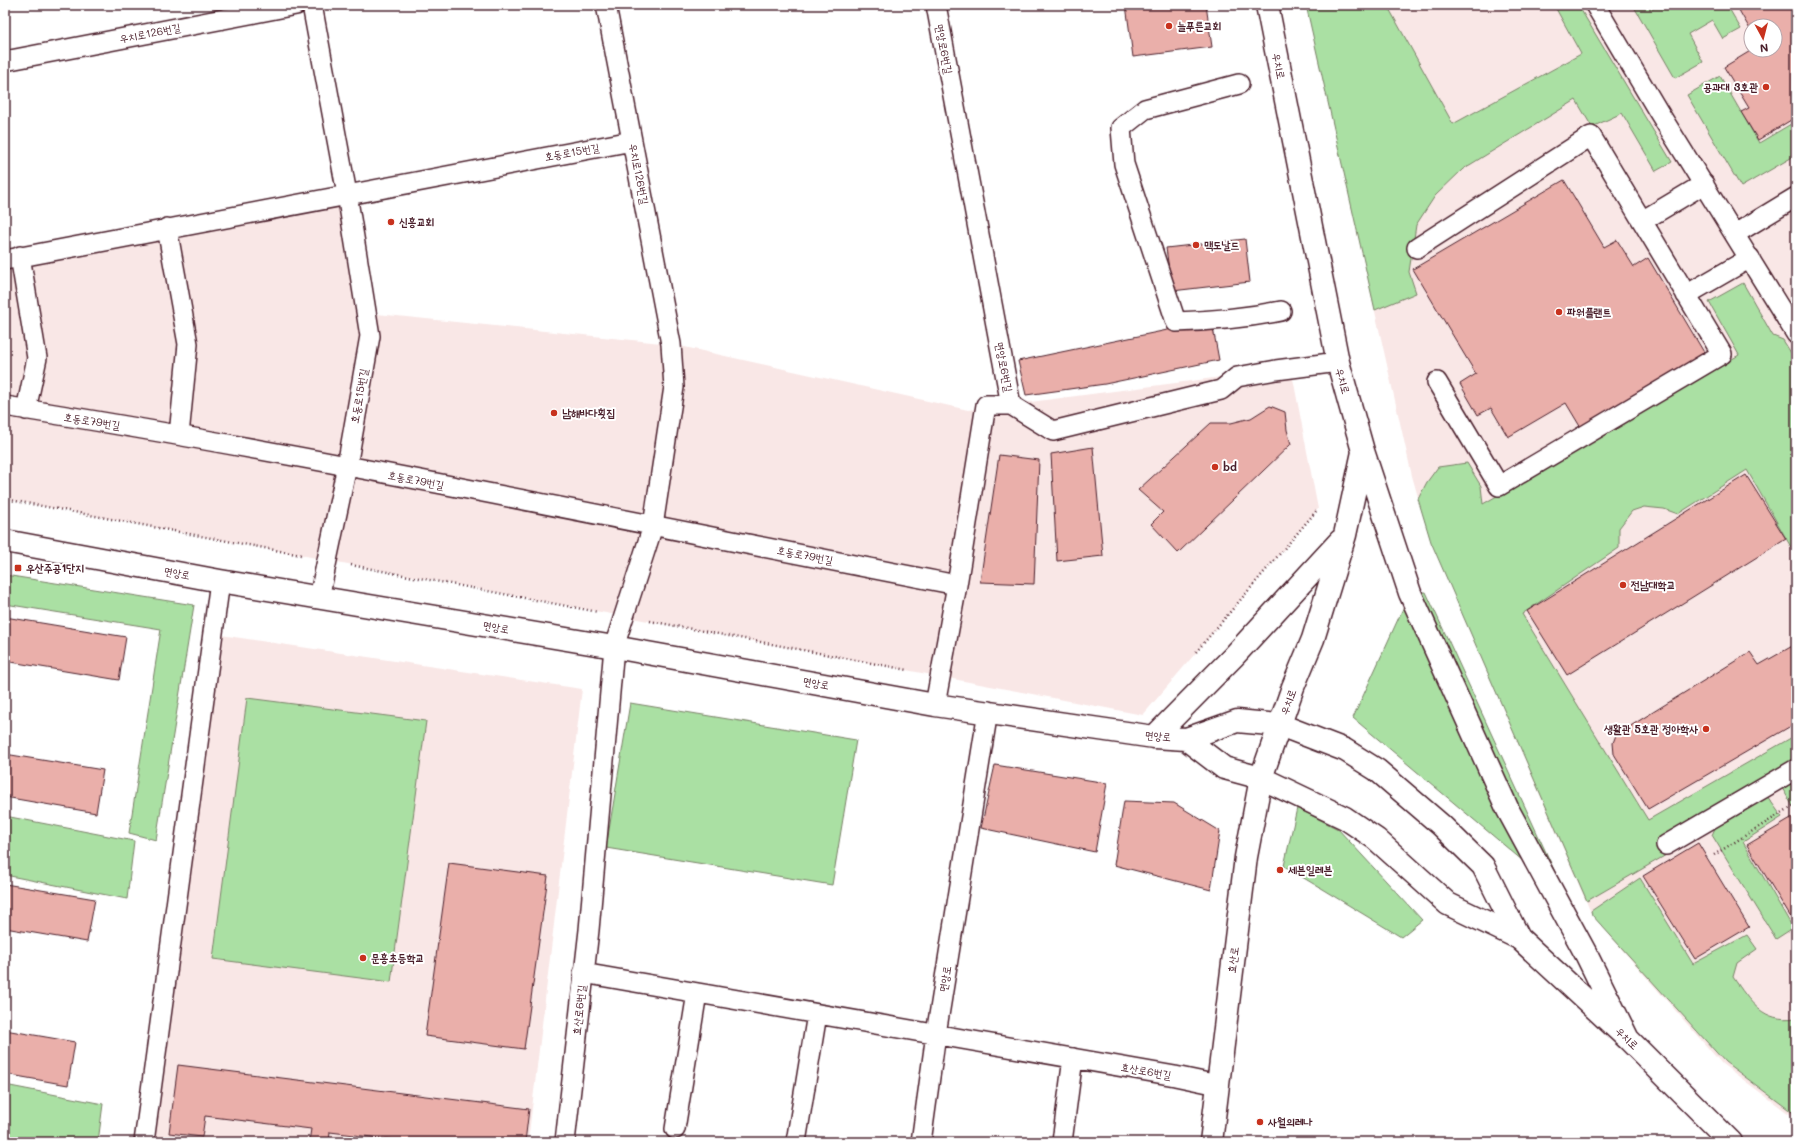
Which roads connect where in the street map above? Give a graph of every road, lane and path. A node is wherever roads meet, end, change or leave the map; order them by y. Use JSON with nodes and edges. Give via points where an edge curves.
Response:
{"nodes":[{"id":1,"x":296,"y":5,"type":"edge"},
{"id":2,"x":312,"y":5,"type":"edge"},
{"id":3,"x":606,"y":5,"type":"edge"},
{"id":4,"x":936,"y":5,"type":"edge"},
{"id":5,"x":1267,"y":5,"type":"edge"},
{"id":6,"x":1595,"y":5,"type":"edge"},
{"id":7,"x":5,"y":61,"type":"edge"},
{"id":8,"x":1239,"y":84,"type":"dead end"},
{"id":9,"x":632,"y":141,"type":"junction"},
{"id":10,"x":1704,"y":184,"type":"junction"},
{"id":11,"x":347,"y":194,"type":"junction"},
{"id":12,"x":1796,"y":197,"type":"edge"},
{"id":13,"x":1642,"y":221,"type":"junction"},
{"id":14,"x":167,"y":228,"type":"junction"},
{"id":15,"x":1734,"y":234,"type":"junction"},
{"id":16,"x":1417,"y":248,"type":"dead end"},
{"id":17,"x":13,"y":258,"type":"edge"},
{"id":18,"x":1750,"y":258,"type":"junction"},
{"id":19,"x":1686,"y":295,"type":"junction"},
{"id":20,"x":1281,"y":311,"type":"dead end"},
{"id":21,"x":1796,"y":334,"type":"edge"},
{"id":22,"x":1338,"y":362,"type":"junction"},
{"id":23,"x":1437,"y":382,"type":"dead end"},
{"id":24,"x":1011,"y":405,"type":"junction"},
{"id":25,"x":5,"y":406,"type":"edge"},
{"id":26,"x":26,"y":410,"type":"junction"},
{"id":27,"x":179,"y":435,"type":"junction"},
{"id":28,"x":1363,"y":451,"type":"junction"},
{"id":29,"x":347,"y":466,"type":"junction"},
{"id":30,"x":5,"y":499,"type":"edge"},
{"id":31,"x":1318,"y":509,"type":"dead end"},
{"id":32,"x":653,"y":526,"type":"junction"},
{"id":33,"x":1345,"y":535,"type":"junction"},
{"id":34,"x":5,"y":541,"type":"edge"},
{"id":35,"x":327,"y":560,"type":"junction"},
{"id":36,"x":220,"y":582,"type":"junction"},
{"id":37,"x":957,"y":585,"type":"junction"},
{"id":38,"x":319,"y":598,"type":"junction"},
{"id":39,"x":624,"y":617,"type":"junction"},
{"id":40,"x":614,"y":648,"type":"junction"},
{"id":41,"x":1192,"y":658,"type":"dead end"},
{"id":42,"x":940,"y":676,"type":"junction"},
{"id":43,"x":935,"y":705,"type":"junction"},
{"id":44,"x":988,"y":711,"type":"junction"},
{"id":45,"x":1280,"y":725,"type":"junction"},
{"id":46,"x":1154,"y":737,"type":"junction"},
{"id":47,"x":1186,"y":739,"type":"junction"},
{"id":48,"x":1796,"y":769,"type":"edge"},
{"id":49,"x":1261,"y":778,"type":"junction"},
{"id":50,"x":1796,"y":804,"type":"edge"},
{"id":51,"x":1666,"y":845,"type":"dead end"},
{"id":52,"x":1714,"y":855,"type":"dead end"},
{"id":53,"x":1518,"y":938,"type":"junction"},
{"id":54,"x":583,"y":973,"type":"junction"},
{"id":55,"x":697,"y":993,"type":"junction"},
{"id":56,"x":817,"y":1014,"type":"junction"},
{"id":57,"x":936,"y":1034,"type":"junction"},
{"id":58,"x":1628,"y":1039,"type":"junction"},
{"id":59,"x":1073,"y":1058,"type":"junction"},
{"id":60,"x":1218,"y":1085,"type":"junction"},
{"id":61,"x":675,"y":1129,"type":"dead end"},
{"id":62,"x":565,"y":1140,"type":"edge"},
{"id":63,"x":144,"y":1142,"type":"edge"},
{"id":64,"x":796,"y":1142,"type":"edge"},
{"id":65,"x":921,"y":1142,"type":"edge"},
{"id":66,"x":1062,"y":1142,"type":"edge"},
{"id":67,"x":1211,"y":1142,"type":"edge"},
{"id":68,"x":1731,"y":1142,"type":"edge"}],
"edges":[{"from":1,"to":7,"type":"lane","name":"우치로126번길"},
{"from":2,"to":11,"type":"lane","name":"호동로15번길"},
{"from":3,"to":9,"type":"lane","name":"우치로126번길"},
{"from":4,"to":24,"type":"lane","name":"면앙로6번길"},
{"from":5,"to":22,"type":"main road","name":"우치로"},
{"from":6,"to":10,"type":"lane"},
{"from":8,"to":20,"type":"lane","via":[[1146,109],[1121,128],[1124,164],[1176,322],[1255,316]]},
{"from":9,"to":11,"type":"lane","name":"호동로15번길"},
{"from":9,"to":32,"type":"lane","name":"우치로126번길","via":[[671,344],[674,387]]},
{"from":10,"to":13,"type":"lane"},
{"from":10,"to":15,"type":"lane"},
{"from":11,"to":14,"type":"lane","name":"호동로15번길"},
{"from":11,"to":29,"type":"lane","name":"호동로15번길","via":[[370,336]]},
{"from":12,"to":15,"type":"lane"},
{"from":13,"to":16,"type":"lane","via":[[1591,136]]},
{"from":13,"to":19,"type":"lane"},
{"from":14,"to":17,"type":"lane","name":"호동로15번길"},
{"from":14,"to":27,"type":"lane","via":[[188,344]]},
{"from":15,"to":18,"type":"lane"},
{"from":17,"to":26,"type":"lane","via":[[38,358]]},
{"from":18,"to":19,"type":"lane"},
{"from":18,"to":21,"type":"lane"},
{"from":19,"to":23,"type":"lane","via":[[1722,354],[1499,486]]},
{"from":22,"to":24,"type":"lane","name":"우치로","via":[[1237,378],[1221,390],[1053,431]]},
{"from":22,"to":28,"type":"main road","name":"우치로"},
{"from":24,"to":37,"type":"lane","name":"면앙로6번길","via":[[986,405]]},
{"from":25,"to":26,"type":"lane","name":"호동로79번길"},
{"from":26,"to":27,"type":"lane","name":"호동로79번길"},
{"from":27,"to":29,"type":"lane","name":"호동로79번길"},
{"from":28,"to":33,"type":"main road","name":"우치로"},
{"from":28,"to":58,"type":"main road","via":[[1410,593],[1465,716],[1508,810],[1586,954]]},
{"from":29,"to":32,"type":"lane","name":"호동로79번길"},
{"from":29,"to":35,"type":"lane","name":"호동로15번길"},
{"from":30,"to":35,"type":"path"},
{"from":31,"to":41,"type":"path"},
{"from":32,"to":37,"type":"lane","name":"호동로79번길"},
{"from":32,"to":39,"type":"lane"},
{"from":33,"to":45,"type":"main road","name":"우치로","via":[[1313,639]]},
{"from":33,"to":46,"type":"main road","via":[[1233,657]]},
{"from":34,"to":36,"type":"main road","name":"면앙로"},
{"from":35,"to":38,"type":"lane","name":"호동로15번길"},
{"from":35,"to":39,"type":"path"},
{"from":36,"to":38,"type":"main road","name":"면앙로"},
{"from":36,"to":63,"type":"lane"},
{"from":37,"to":42,"type":"lane","name":"면앙로6번길"},
{"from":38,"to":40,"type":"main road","name":"면앙로"},
{"from":39,"to":40,"type":"lane"},
{"from":39,"to":42,"type":"path"},
{"from":40,"to":43,"type":"main road","name":"면앙로"},
{"from":40,"to":54,"type":"lane"},
{"from":42,"to":43,"type":"lane","name":"면앙로6번길"},
{"from":43,"to":44,"type":"main road","name":"면앙로"},
{"from":44,"to":46,"type":"main road","name":"면앙로"},
{"from":44,"to":57,"type":"lane","name":"면앙로"},
{"from":45,"to":47,"type":"main road","name":"면앙로","via":[[1237,721]]},
{"from":45,"to":49,"type":"main road","name":"효산로"},
{"from":45,"to":53,"type":"main road","name":"우치로","via":[[1345,750],[1377,770],[1442,825],[1483,866]]},
{"from":46,"to":47,"type":"main road","name":"면앙로"},
{"from":47,"to":49,"type":"main road","name":"면앙로","via":[[1224,768]]},
{"from":48,"to":51,"type":"lane"},
{"from":49,"to":53,"type":"main road","name":"우치로","via":[[1345,818],[1376,839],[1448,904]]},
{"from":49,"to":60,"type":"main road","name":"효산로","via":[[1246,857]]},
{"from":50,"to":52,"type":"path"},
{"from":53,"to":58,"type":"main road","name":"우치로"},
{"from":54,"to":55,"type":"lane","name":"효산로6번길"},
{"from":54,"to":62,"type":"lane","name":"효산로6번길"},
{"from":55,"to":56,"type":"lane","name":"효산로6번길"},
{"from":55,"to":61,"type":"lane"},
{"from":56,"to":57,"type":"lane","name":"효산로6번길"},
{"from":56,"to":64,"type":"lane"},
{"from":57,"to":59,"type":"lane","name":"효산로6번길"},
{"from":57,"to":65,"type":"lane"},
{"from":58,"to":68,"type":"main road","name":"우치로"},
{"from":59,"to":60,"type":"lane","name":"효산로6번길"},
{"from":59,"to":66,"type":"lane"},
{"from":60,"to":67,"type":"main road","name":"효산로"}]}
